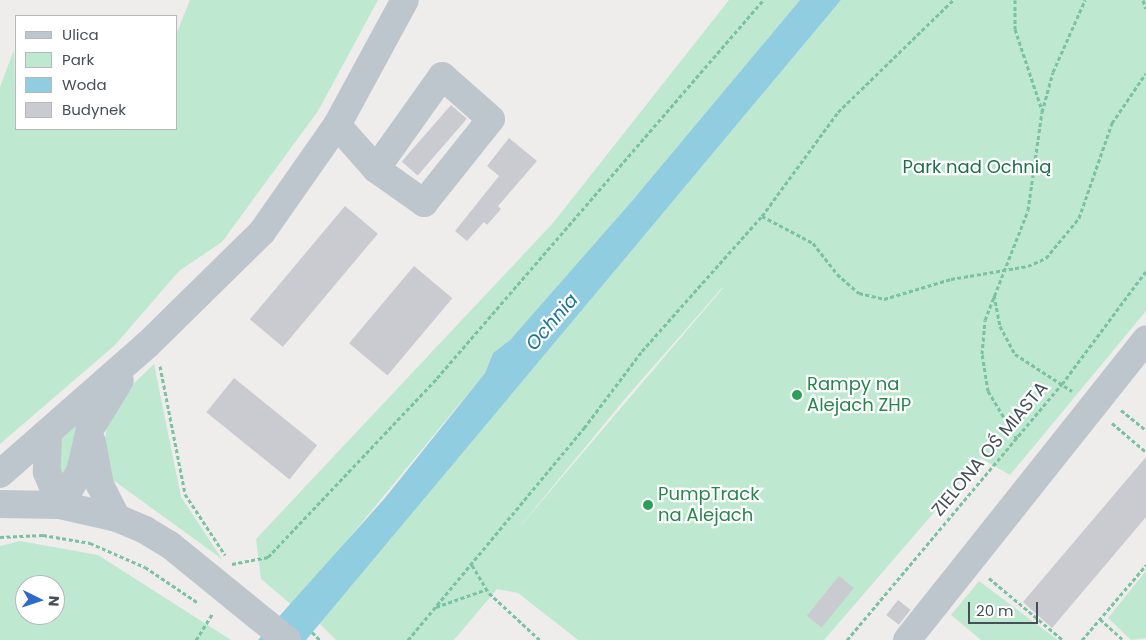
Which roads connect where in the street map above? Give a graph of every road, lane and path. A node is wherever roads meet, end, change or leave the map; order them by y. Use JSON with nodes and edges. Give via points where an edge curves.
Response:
{"nodes":[{"id":1,"x":405,"y":0,"type":"edge"},
{"id":2,"x":762,"y":0,"type":"edge"},
{"id":3,"x":953,"y":0,"type":"edge"},
{"id":4,"x":1015,"y":0,"type":"edge"},
{"id":5,"x":1085,"y":0,"type":"edge"},
{"id":6,"x":1143,"y":0,"type":"edge"},
{"id":7,"x":1146,"y":9,"type":"edge"},
{"id":8,"x":1146,"y":73,"type":"edge"},
{"id":9,"x":1042,"y":112,"type":"junction"},
{"id":10,"x":336,"y":125,"type":"junction"},
{"id":11,"x":376,"y":169,"type":"dead end"},
{"id":12,"x":762,"y":216,"type":"junction"},
{"id":13,"x":1004,"y":271,"type":"junction"},
{"id":14,"x":1146,"y":271,"type":"edge"},
{"id":15,"x":994,"y":295,"type":"junction"},
{"id":16,"x":1146,"y":339,"type":"edge"},
{"id":17,"x":147,"y":345,"type":"junction"},
{"id":18,"x":1062,"y":384,"type":"junction"},
{"id":19,"x":1097,"y":401,"type":"junction"},
{"id":20,"x":90,"y":429,"type":"junction"},
{"id":21,"x":1146,"y":430,"type":"edge"},
{"id":22,"x":48,"y":435,"type":"junction"},
{"id":23,"x":1017,"y":439,"type":"junction"},
{"id":24,"x":1146,"y":452,"type":"edge"},
{"id":25,"x":0,"y":474,"type":"edge"},
{"id":26,"x":0,"y":504,"type":"edge"},
{"id":27,"x":60,"y":505,"type":"junction"},
{"id":28,"x":117,"y":518,"type":"junction"},
{"id":29,"x":0,"y":537,"type":"edge"},
{"id":30,"x":970,"y":561,"type":"junction"},
{"id":31,"x":231,"y":564,"type":"dead end"},
{"id":32,"x":472,"y":565,"type":"junction"},
{"id":33,"x":1146,"y":565,"type":"edge"},
{"id":34,"x":487,"y":589,"type":"junction"},
{"id":35,"x":436,"y":607,"type":"junction"},
{"id":36,"x":1100,"y":619,"type":"junction"},
{"id":37,"x":196,"y":640,"type":"edge"},
{"id":38,"x":287,"y":640,"type":"edge"},
{"id":39,"x":408,"y":640,"type":"edge"},
{"id":40,"x":540,"y":640,"type":"edge"},
{"id":41,"x":847,"y":640,"type":"edge"},
{"id":42,"x":907,"y":640,"type":"edge"},
{"id":43,"x":1063,"y":640,"type":"edge"},
{"id":44,"x":1082,"y":640,"type":"edge"},
{"id":45,"x":1123,"y":640,"type":"edge"}],
"edges":[{"from":1,"to":10,"type":"street"},
{"from":2,"to":31,"type":"path","via":[[438,378],[268,557]]},
{"from":3,"to":12,"type":"path","via":[[838,112]]},
{"from":4,"to":9,"type":"path","via":[[1015,29]]},
{"from":5,"to":9,"type":"path","via":[[1056,63]]},
{"from":6,"to":7,"type":"path"},
{"from":8,"to":13,"type":"path","via":[[1112,123],[1090,190],[1067,235],[1046,258]]},
{"from":9,"to":13,"type":"path","via":[[1028,210]]},
{"from":10,"to":11,"type":"street"},
{"from":10,"to":17,"type":"street","via":[[262,232]]},
{"from":12,"to":13,"type":"path","via":[[813,243],[837,274],[859,293],[884,299],[951,279]]},
{"from":12,"to":32,"type":"path","via":[[642,351]]},
{"from":13,"to":15,"type":"path"},
{"from":14,"to":18,"type":"path","name":"ZIELONA OŚ MIASTA"},
{"from":15,"to":18,"type":"path","via":[[1000,326],[1015,354]]},
{"from":15,"to":23,"type":"path","via":[[985,320],[982,354],[988,390]]},
{"from":16,"to":19,"type":"street"},
{"from":17,"to":20,"type":"street","via":[[108,395]]},
{"from":17,"to":22,"type":"street"},
{"from":18,"to":23,"type":"path","name":"ZIELONA OŚ MIASTA"},
{"from":19,"to":21,"type":"path"},
{"from":19,"to":24,"type":"path"},
{"from":19,"to":30,"type":"street"},
{"from":20,"to":27,"type":"street","via":[[80,472]]},
{"from":20,"to":28,"type":"street","via":[[100,485]]},
{"from":22,"to":25,"type":"street"},
{"from":22,"to":27,"type":"street","via":[[46,472]]},
{"from":23,"to":41,"type":"path","name":"ZIELONA OŚ MIASTA"},
{"from":26,"to":27,"type":"street"},
{"from":27,"to":28,"type":"street"},
{"from":28,"to":38,"type":"street","via":[[170,545]]},
{"from":29,"to":37,"type":"path","via":[[42,535],[90,542],[145,567],[213,613]]},
{"from":30,"to":42,"type":"street"},
{"from":30,"to":43,"type":"path"},
{"from":32,"to":34,"type":"path"},
{"from":32,"to":35,"type":"path"},
{"from":33,"to":36,"type":"path"},
{"from":34,"to":35,"type":"path"},
{"from":34,"to":40,"type":"path"},
{"from":35,"to":39,"type":"path"},
{"from":36,"to":44,"type":"path"},
{"from":36,"to":45,"type":"path"}]}
